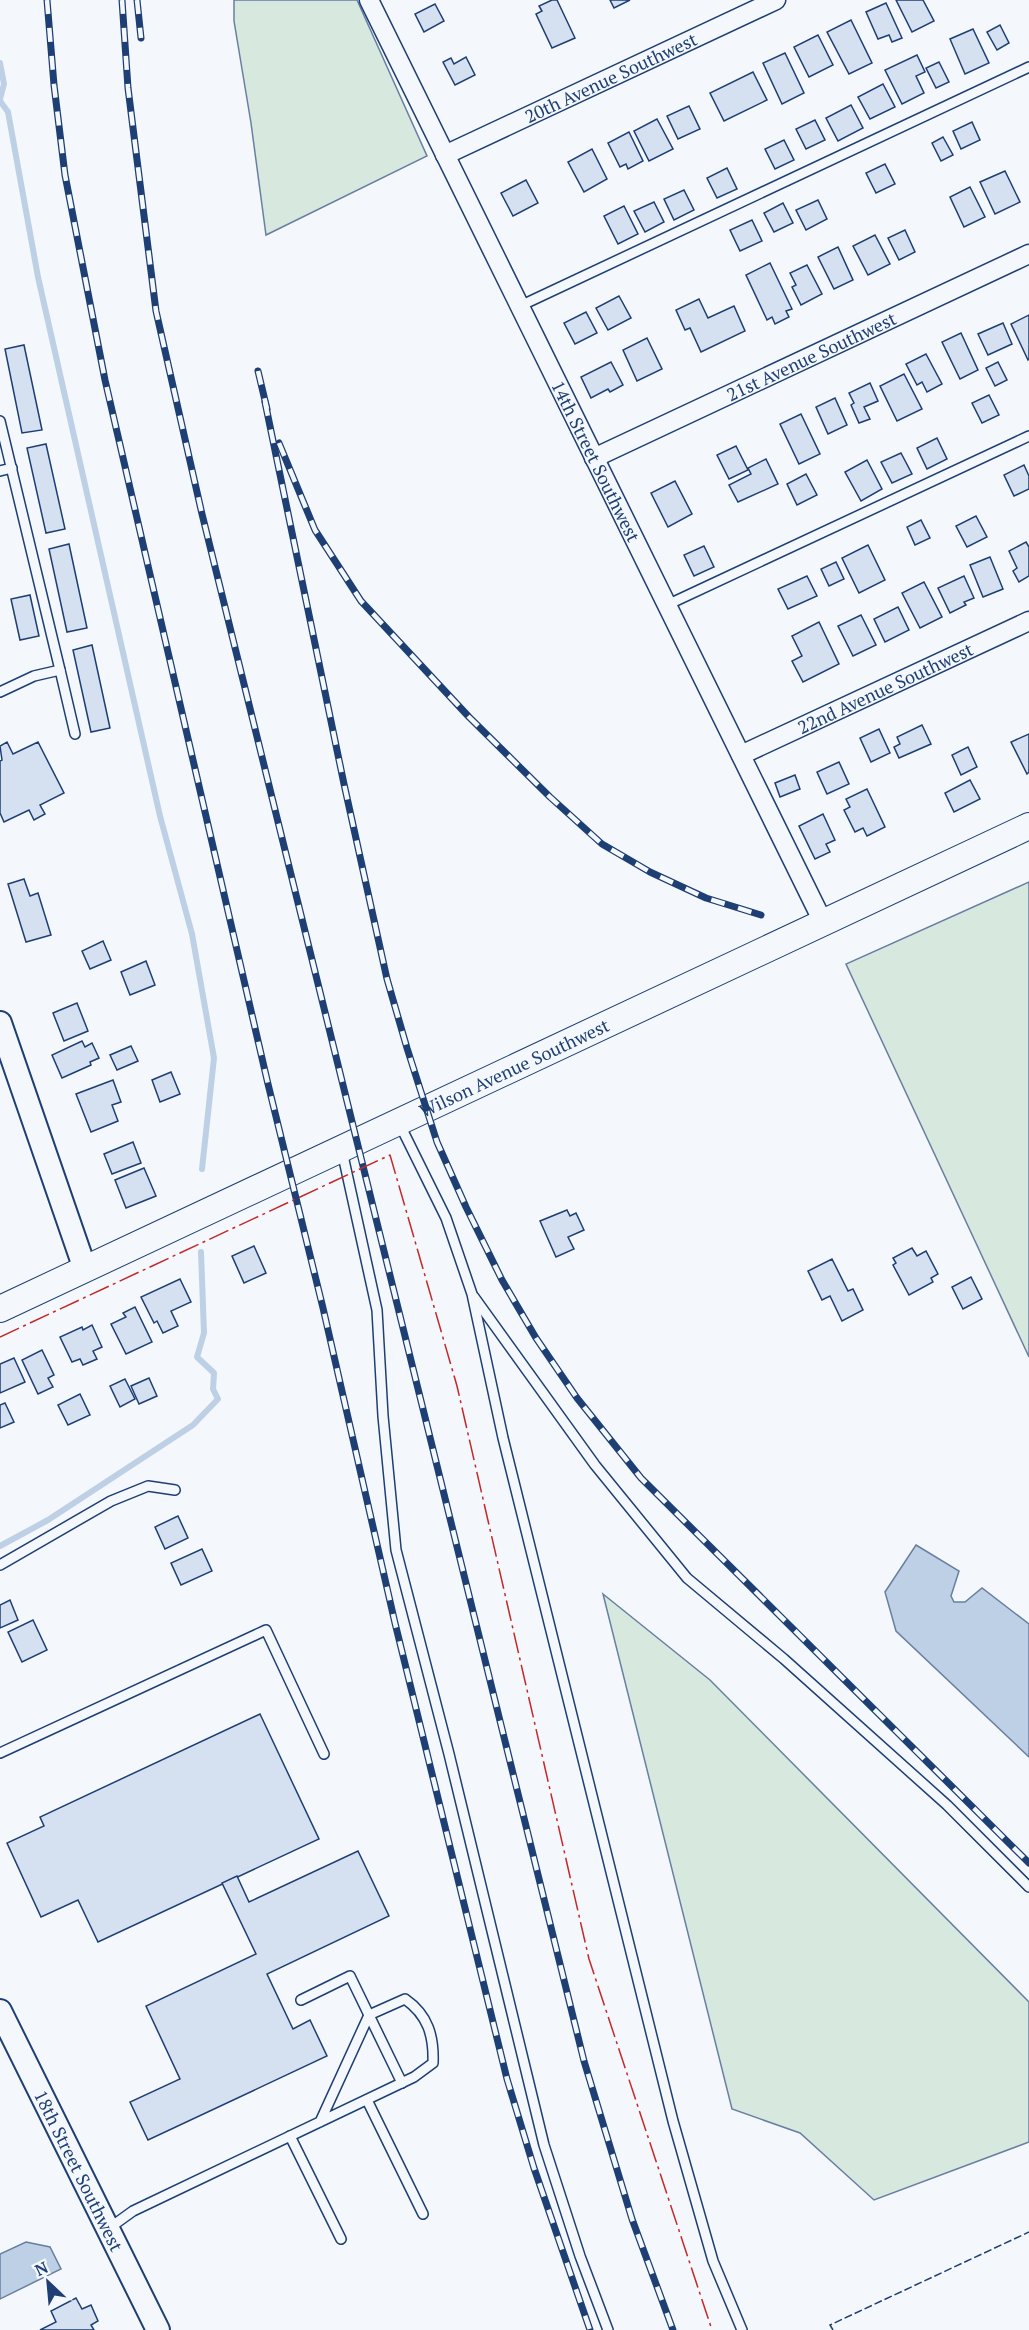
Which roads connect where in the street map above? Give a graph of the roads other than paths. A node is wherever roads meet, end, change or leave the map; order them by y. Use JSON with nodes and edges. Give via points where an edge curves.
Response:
{"nodes":[{"id":1,"x":776,"y":0,"type":"edge"},
{"id":2,"x":371,"y":1,"type":"edge"},
{"id":3,"x":1029,"y":67,"type":"edge"},
{"id":4,"x":445,"y":155,"type":"junction"},
{"id":5,"x":1029,"y":254,"type":"edge"},
{"id":6,"x":520,"y":306,"type":"junction"},
{"id":7,"x":0,"y":421,"type":"edge"},
{"id":8,"x":1029,"y":436,"type":"edge"},
{"id":9,"x":594,"y":458,"type":"junction"},
{"id":10,"x":12,"y":468,"type":"junction"},
{"id":11,"x":0,"y":471,"type":"edge"},
{"id":12,"x":667,"y":605,"type":"junction"},
{"id":13,"x":1029,"y":621,"type":"edge"},
{"id":14,"x":60,"y":670,"type":"junction"},
{"id":15,"x":0,"y":693,"type":"edge"},
{"id":16,"x":75,"y":734,"type":"dead end"},
{"id":17,"x":741,"y":755,"type":"junction"},
{"id":18,"x":1029,"y":826,"type":"edge"},
{"id":19,"x":824,"y":922,"type":"junction"},
{"id":20,"x":0,"y":1023,"type":"edge"},
{"id":21,"x":398,"y":1121,"type":"junction"},
{"id":22,"x":341,"y":1148,"type":"junction"},
{"id":23,"x":85,"y":1269,"type":"junction"},
{"id":24,"x":472,"y":1294,"type":"junction"},
{"id":25,"x":0,"y":1309,"type":"edge"},
{"id":26,"x":175,"y":1490,"type":"dead end"},
{"id":27,"x":0,"y":1565,"type":"edge"},
{"id":28,"x":0,"y":1753,"type":"edge"},
{"id":29,"x":324,"y":1754,"type":"dead end"},
{"id":30,"x":1029,"y":1887,"type":"edge"},
{"id":31,"x":301,"y":2000,"type":"dead end"},
{"id":32,"x":0,"y":2011,"type":"edge"},
{"id":33,"x":369,"y":2015,"type":"junction"},
{"id":34,"x":402,"y":2083,"type":"junction"},
{"id":35,"x":367,"y":2100,"type":"junction"},
{"id":36,"x":320,"y":2122,"type":"junction"},
{"id":37,"x":290,"y":2136,"type":"junction"},
{"id":38,"x":423,"y":2214,"type":"dead end"},
{"id":39,"x":108,"y":2229,"type":"junction"},
{"id":40,"x":341,"y":2239,"type":"dead end"},
{"id":41,"x":158,"y":2330,"type":"edge"},
{"id":42,"x":608,"y":2330,"type":"edge"},
{"id":43,"x":742,"y":2330,"type":"edge"}],
"edges":[{"from":1,"to":4,"type":"street","name":"20th Avenue Southwest"},
{"from":2,"to":4,"type":"street","name":"14th Street Southwest"},
{"from":3,"to":6,"type":"lane"},
{"from":4,"to":6,"type":"street","name":"14th Street Southwest"},
{"from":5,"to":9,"type":"street","name":"21st Avenue Southwest"},
{"from":6,"to":9,"type":"street","name":"14th Street Southwest"},
{"from":7,"to":10,"type":"lane"},
{"from":8,"to":12,"type":"lane"},
{"from":9,"to":12,"type":"street","name":"14th Street Southwest"},
{"from":10,"to":11,"type":"lane"},
{"from":10,"to":14,"type":"lane"},
{"from":12,"to":17,"type":"street","name":"14th Street Southwest"},
{"from":13,"to":17,"type":"street","name":"22nd Avenue Southwest"},
{"from":14,"to":15,"type":"lane","via":[[34,676]]},
{"from":14,"to":16,"type":"lane"},
{"from":17,"to":19,"type":"street","name":"14th Street Southwest"},
{"from":18,"to":19,"type":"main road","name":"Wilson Avenue Southwest"},
{"from":19,"to":21,"type":"main road","name":"Wilson Avenue Southwest"},
{"from":20,"to":23,"type":"street"},
{"from":21,"to":22,"type":"main road","name":"Wilson Avenue Southwest"},
{"from":21,"to":24,"type":"lane","via":[[446,1218]]},
{"from":22,"to":23,"type":"main road","name":"Wilson Avenue Southwest"},
{"from":22,"to":42,"type":"lane","via":[[377,1310],[396,1550],[544,2145]]},
{"from":23,"to":25,"type":"main road","name":"Wilson Avenue Southwest"},
{"from":24,"to":30,"type":"lane","via":[[595,1465],[687,1578],[947,1805]]},
{"from":24,"to":43,"type":"lane","via":[[502,1438],[673,2121],[713,2261]]},
{"from":26,"to":27,"type":"lane","via":[[148,1486],[111,1501]]},
{"from":28,"to":29,"type":"lane","via":[[266,1630]]},
{"from":31,"to":33,"type":"lane","via":[[350,1976]]},
{"from":32,"to":39,"type":"street","name":"18th Street Southwest"},
{"from":33,"to":34,"type":"lane"},
{"from":33,"to":34,"type":"lane","via":[[405,1999],[418,2008],[434,2041],[434,2063]]},
{"from":33,"to":36,"type":"lane"},
{"from":34,"to":35,"type":"lane"},
{"from":35,"to":36,"type":"lane"},
{"from":35,"to":38,"type":"lane"},
{"from":36,"to":37,"type":"lane"},
{"from":37,"to":39,"type":"lane","via":[[133,2211]]},
{"from":37,"to":40,"type":"lane"},
{"from":39,"to":41,"type":"street","name":"18th Street Southwest"}]}
